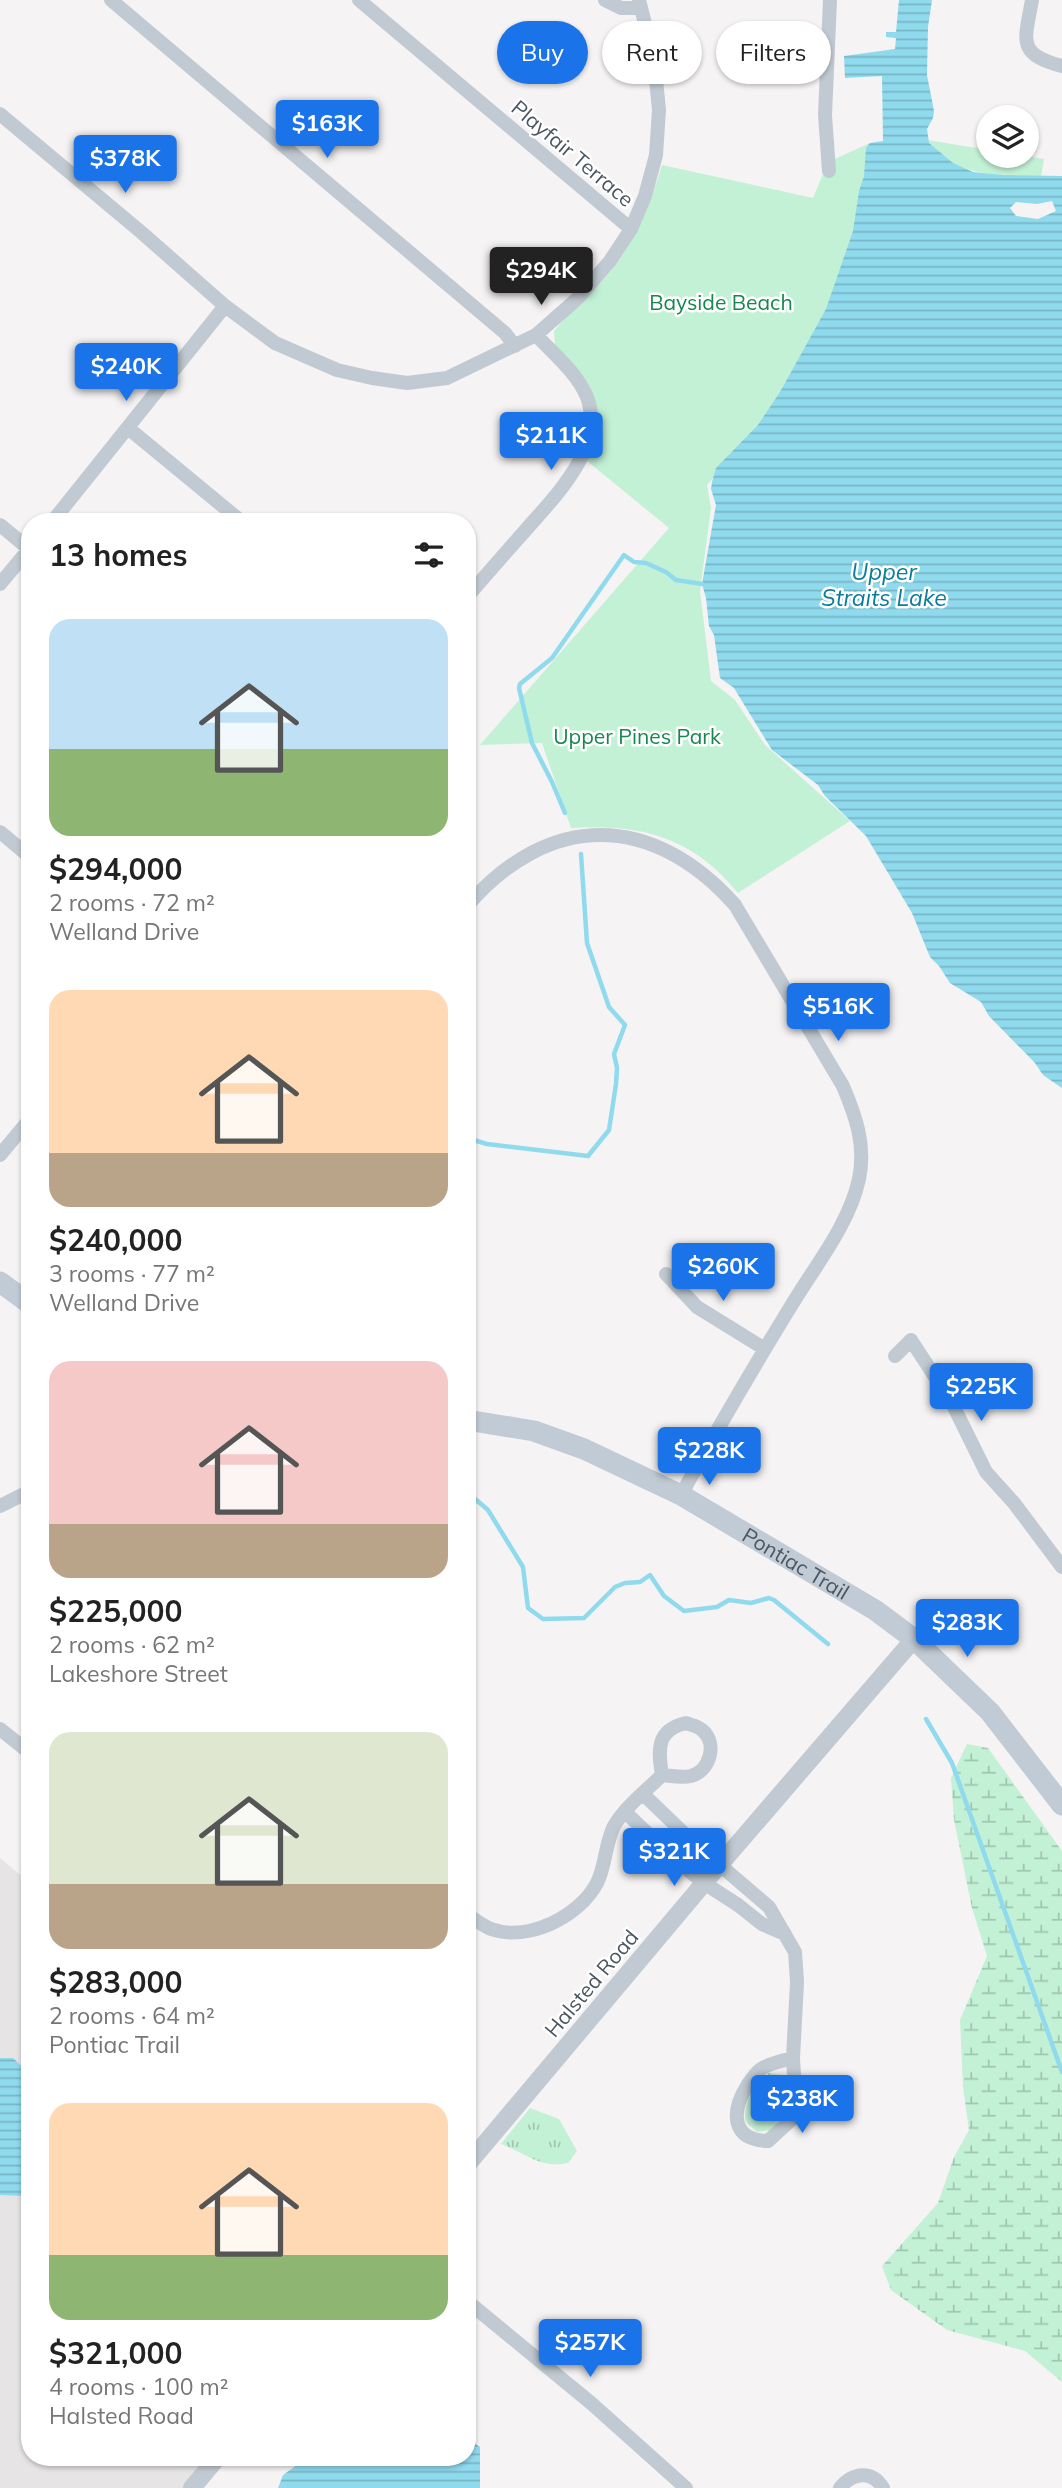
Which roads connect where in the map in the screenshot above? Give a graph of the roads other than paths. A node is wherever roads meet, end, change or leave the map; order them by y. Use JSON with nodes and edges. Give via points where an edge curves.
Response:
{"nodes":[{"id":1,"x":111,"y":0,"type":"edge"},
{"id":2,"x":359,"y":0,"type":"edge"},
{"id":3,"x":605,"y":0,"type":"edge"},
{"id":4,"x":830,"y":0,"type":"edge"},
{"id":5,"x":1032,"y":0,"type":"edge"},
{"id":6,"x":639,"y":4,"type":"edge"},
{"id":7,"x":1062,"y":66,"type":"edge"},
{"id":8,"x":0,"y":114,"type":"edge"},
{"id":9,"x":829,"y":171,"type":"dead end"},
{"id":10,"x":631,"y":229,"type":"junction"},
{"id":11,"x":225,"y":306,"type":"junction"},
{"id":12,"x":536,"y":335,"type":"junction"},
{"id":13,"x":515,"y":346,"type":"junction"},
{"id":14,"x":128,"y":428,"type":"junction"},
{"id":15,"x":59,"y":513,"type":"edge"},
{"id":16,"x":231,"y":513,"type":"edge"},
{"id":17,"x":0,"y":525,"type":"edge"},
{"id":18,"x":21,"y":542,"type":"edge"},
{"id":19,"x":21,"y":559,"type":"edge"},
{"id":20,"x":0,"y":584,"type":"edge"},
{"id":21,"x":476,"y":587,"type":"edge"},
{"id":22,"x":0,"y":832,"type":"edge"},
{"id":23,"x":21,"y":850,"type":"edge"},
{"id":24,"x":476,"y":897,"type":"edge"},
{"id":25,"x":21,"y":1130,"type":"edge"},
{"id":26,"x":0,"y":1155,"type":"edge"},
{"id":27,"x":666,"y":1274,"type":"dead end"},
{"id":28,"x":0,"y":1282,"type":"edge"},
{"id":29,"x":21,"y":1297,"type":"edge"},
{"id":30,"x":765,"y":1349,"type":"junction"},
{"id":31,"x":895,"y":1356,"type":"dead end"},
{"id":32,"x":476,"y":1421,"type":"edge"},
{"id":33,"x":681,"y":1495,"type":"junction"},
{"id":34,"x":21,"y":1496,"type":"edge"},
{"id":35,"x":0,"y":1506,"type":"edge"},
{"id":36,"x":1062,"y":1567,"type":"edge"},
{"id":37,"x":914,"y":1639,"type":"junction"},
{"id":38,"x":0,"y":1729,"type":"edge"},
{"id":39,"x":21,"y":1743,"type":"edge"},
{"id":40,"x":662,"y":1774,"type":"dead end"},
{"id":41,"x":643,"y":1794,"type":"junction"},
{"id":42,"x":1062,"y":1805,"type":"edge"},
{"id":43,"x":625,"y":1812,"type":"junction"},
{"id":44,"x":720,"y":1864,"type":"junction"},
{"id":45,"x":704,"y":1883,"type":"junction"},
{"id":46,"x":476,"y":1920,"type":"edge"},
{"id":47,"x":785,"y":1934,"type":"junction"},
{"id":48,"x":793,"y":2058,"type":"junction"},
{"id":49,"x":476,"y":2154,"type":"edge"},
{"id":50,"x":476,"y":2308,"type":"edge"},
{"id":51,"x":210,"y":2466,"type":"edge"},
{"id":52,"x":192,"y":2488,"type":"edge"},
{"id":53,"x":686,"y":2488,"type":"edge"},
{"id":54,"x":840,"y":2488,"type":"edge"},
{"id":55,"x":883,"y":2488,"type":"edge"}],
"edges":[{"from":1,"to":13,"type":"street"},
{"from":2,"to":10,"type":"street","name":"Playfair Terrace"},
{"from":3,"to":6,"type":"street","via":[[621,8]]},
{"from":4,"to":9,"type":"street","via":[[825,115]]},
{"from":5,"to":7,"type":"street","via":[[1028,47],[1041,60]]},
{"from":6,"to":10,"type":"street","via":[[654,59],[659,110],[656,155]]},
{"from":8,"to":11,"type":"street"},
{"from":10,"to":12,"type":"street","via":[[578,298]]},
{"from":11,"to":13,"type":"street","via":[[275,343],[337,370],[407,383],[447,377]]},
{"from":11,"to":14,"type":"street"},
{"from":12,"to":13,"type":"street"},
{"from":12,"to":21,"type":"street","via":[[578,380],[587,397],[592,417],[585,447],[557,493]]},
{"from":14,"to":15,"type":"street"},
{"from":14,"to":16,"type":"street"},
{"from":17,"to":18,"type":"street"},
{"from":19,"to":20,"type":"street"},
{"from":22,"to":23,"type":"street"},
{"from":24,"to":30,"type":"street","via":[[528,855],[587,834],[629,838],[664,848],[715,882],[735,905],[843,1086],[862,1147],[851,1207]]},
{"from":25,"to":26,"type":"street"},
{"from":27,"to":30,"type":"street","via":[[696,1307]]},
{"from":28,"to":29,"type":"main road"},
{"from":30,"to":33,"type":"street"},
{"from":31,"to":36,"type":"street","via":[[911,1340],[953,1403],[986,1472]]},
{"from":32,"to":33,"type":"main road","name":"Pontiac Trail","via":[[534,1431]]},
{"from":33,"to":37,"type":"main road","name":"Pontiac Trail","via":[[875,1610]]},
{"from":34,"to":35,"type":"street"},
{"from":37,"to":42,"type":"main road","name":"Pontiac Trail","via":[[990,1712]]},
{"from":37,"to":44,"type":"street","name":"Halsted Road"},
{"from":38,"to":39,"type":"street"},
{"from":40,"to":41,"type":"street"},
{"from":41,"to":43,"type":"street"},
{"from":41,"to":44,"type":"street"},
{"from":43,"to":45,"type":"street"},
{"from":43,"to":46,"type":"street","via":[[610,1835],[597,1883],[579,1907],[553,1923],[520,1933],[491,1929]]},
{"from":44,"to":45,"type":"street","name":"Halsted Road"},
{"from":44,"to":47,"type":"street","via":[[769,1908]]},
{"from":45,"to":47,"type":"street","via":[[762,1924]]},
{"from":45,"to":49,"type":"street","name":"Halsted Road"},
{"from":47,"to":48,"type":"street","via":[[795,1952]]},
{"from":48,"to":48,"type":"street","via":[[761,2068],[742,2095],[736,2119],[749,2136],[768,2141],[793,2118]]},
{"from":50,"to":53,"type":"street"},
{"from":51,"to":52,"type":"street"},
{"from":54,"to":55,"type":"street","via":[[861,2474],[876,2479]]}]}
